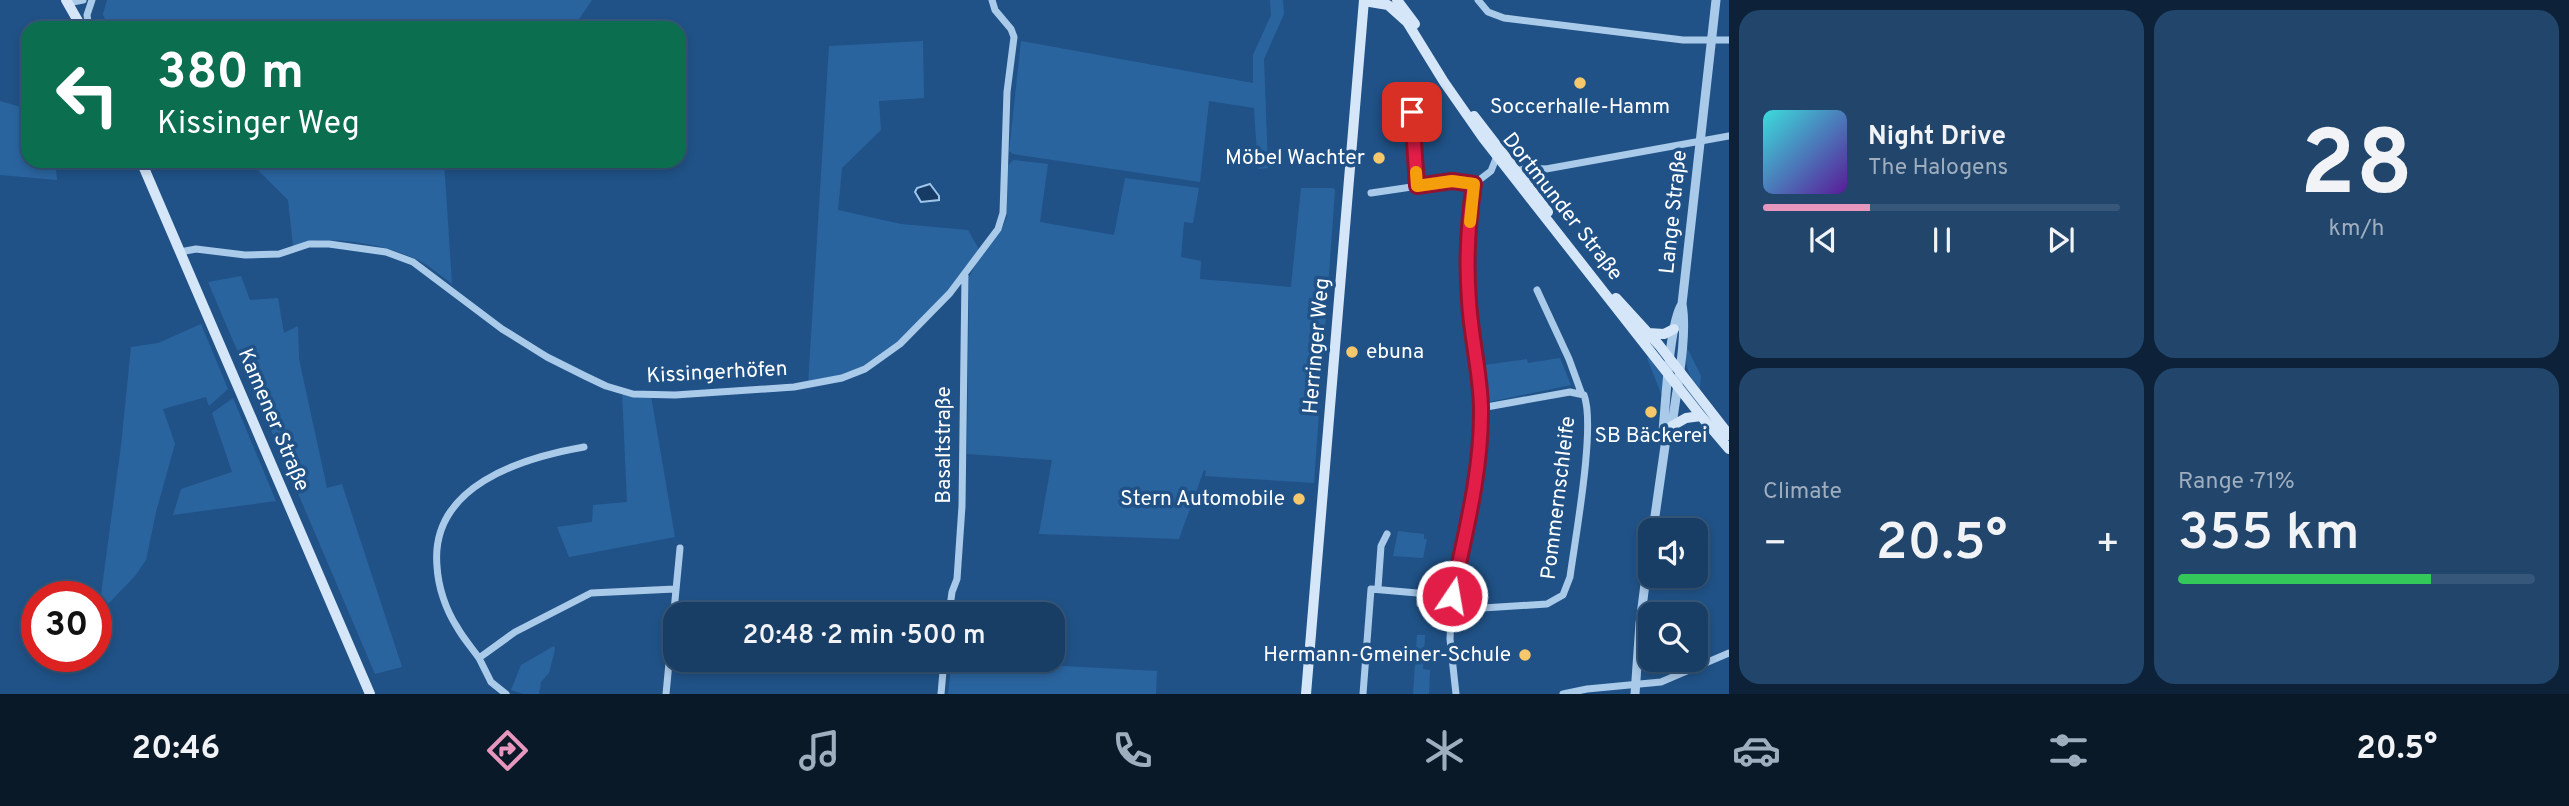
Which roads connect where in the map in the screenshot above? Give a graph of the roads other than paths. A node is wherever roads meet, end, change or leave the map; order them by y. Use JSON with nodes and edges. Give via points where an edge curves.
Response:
{"nodes":[{"id":1,"x":83,"y":0,"type":"edge"},
{"id":2,"x":92,"y":0,"type":"edge"},
{"id":3,"x":992,"y":0,"type":"edge"},
{"id":4,"x":1397,"y":0,"type":"edge"},
{"id":5,"x":1478,"y":0,"type":"edge"},
{"id":6,"x":1716,"y":0,"type":"edge"},
{"id":7,"x":68,"y":1,"type":"edge"},
{"id":8,"x":1364,"y":1,"type":"edge"},
{"id":9,"x":78,"y":21,"type":"edge"},
{"id":10,"x":88,"y":21,"type":"edge"},
{"id":11,"x":1729,"y":40,"type":"edge"},
{"id":12,"x":1712,"y":42,"type":"junction"},
{"id":13,"x":1411,"y":94,"type":"dead end"},
{"id":14,"x":1729,"y":136,"type":"edge"},
{"id":15,"x":1699,"y":140,"type":"junction"},
{"id":16,"x":1497,"y":156,"type":"junction"},
{"id":17,"x":144,"y":168,"type":"edge"},
{"id":18,"x":1546,"y":169,"type":"junction"},
{"id":19,"x":1491,"y":171,"type":"junction"},
{"id":20,"x":1511,"y":171,"type":"junction"},
{"id":21,"x":1474,"y":184,"type":"junction"},
{"id":22,"x":1522,"y":184,"type":"junction"},
{"id":23,"x":1417,"y":186,"type":"junction"},
{"id":24,"x":1371,"y":193,"type":"dead end"},
{"id":25,"x":180,"y":252,"type":"junction"},
{"id":26,"x":965,"y":275,"type":"junction"},
{"id":27,"x":1538,"y":290,"type":"dead end"},
{"id":28,"x":1682,"y":304,"type":"junction"},
{"id":29,"x":1674,"y":329,"type":"junction"},
{"id":30,"x":1648,"y":333,"type":"junction"},
{"id":31,"x":1671,"y":361,"type":"junction"},
{"id":32,"x":1674,"y":373,"type":"junction"},
{"id":33,"x":1677,"y":385,"type":"junction"},
{"id":34,"x":1581,"y":392,"type":"junction"},
{"id":35,"x":1481,"y":408,"type":"junction"},
{"id":36,"x":1701,"y":416,"type":"junction"},
{"id":37,"x":1671,"y":426,"type":"junction"},
{"id":38,"x":1729,"y":435,"type":"edge"},
{"id":39,"x":1666,"y":439,"type":"junction"},
{"id":40,"x":584,"y":447,"type":"dead end"},
{"id":41,"x":1729,"y":449,"type":"edge"},
{"id":42,"x":1655,"y":518,"type":"edge"},
{"id":43,"x":1387,"y":534,"type":"dead end"},
{"id":44,"x":680,"y":548,"type":"dead end"},
{"id":45,"x":1646,"y":588,"type":"edge"},
{"id":46,"x":675,"y":589,"type":"junction"},
{"id":47,"x":1378,"y":589,"type":"junction"},
{"id":48,"x":1420,"y":593,"type":"junction"},
{"id":49,"x":1452,"y":596,"type":"junction"},
{"id":50,"x":675,"y":602,"type":"edge"},
{"id":51,"x":951,"y":602,"type":"edge"},
{"id":52,"x":1451,"y":608,"type":"junction"},
{"id":53,"x":1729,"y":653,"type":"edge"},
{"id":54,"x":479,"y":657,"type":"junction"},
{"id":55,"x":670,"y":672,"type":"edge"},
{"id":56,"x":943,"y":672,"type":"edge"},
{"id":57,"x":1635,"y":690,"type":"edge"},
{"id":58,"x":370,"y":694,"type":"edge"},
{"id":59,"x":506,"y":694,"type":"edge"},
{"id":60,"x":666,"y":694,"type":"edge"},
{"id":61,"x":941,"y":694,"type":"edge"},
{"id":62,"x":1306,"y":694,"type":"edge"},
{"id":63,"x":1363,"y":694,"type":"edge"},
{"id":64,"x":1456,"y":694,"type":"edge"},
{"id":65,"x":1563,"y":694,"type":"edge"}],
"edges":[{"from":1,"to":7,"type":"street"},
{"from":2,"to":10,"type":"street"},
{"from":3,"to":26,"type":"street","name":"Kissingerhöfen","via":[[1011,29],[1014,46],[1007,92],[1003,213],[998,229]]},
{"from":4,"to":20,"type":"main road","name":"Dortmunder Straße"},
{"from":5,"to":12,"type":"street","via":[[1488,12],[1504,18]]},
{"from":6,"to":12,"type":"street","name":"Lange Straße"},
{"from":7,"to":9,"type":"main road"},
{"from":8,"to":16,"type":"main road","name":"Dortmunder Straße","via":[[1388,5],[1406,22]]},
{"from":8,"to":62,"type":"main road","name":"Herringer Weg"},
{"from":11,"to":12,"type":"street"},
{"from":12,"to":15,"type":"street","name":"Lange Straße"},
{"from":13,"to":23,"type":"street"},
{"from":14,"to":15,"type":"street"},
{"from":15,"to":18,"type":"street"},
{"from":15,"to":28,"type":"street","name":"Lange Straße"},
{"from":16,"to":19,"type":"street"},
{"from":16,"to":20,"type":"main road","name":"Dortmunder Straße"},
{"from":17,"to":25,"type":"main road","name":"Kamener Straße"},
{"from":18,"to":20,"type":"street"},
{"from":18,"to":22,"type":"street"},
{"from":19,"to":20,"type":"street"},
{"from":19,"to":21,"type":"street"},
{"from":20,"to":22,"type":"main road","name":"Dortmunder Straße"},
{"from":21,"to":23,"type":"street","via":[[1452,181]]},
{"from":21,"to":35,"type":"street","via":[[1469,301]]},
{"from":22,"to":30,"type":"main road","name":"Dortmunder Straße"},
{"from":22,"to":32,"type":"main road","name":"Dortmunder Straße"},
{"from":23,"to":24,"type":"street"},
{"from":25,"to":26,"type":"street","name":"Kissingerhöfen","via":[[279,254],[309,244],[386,251],[425,270],[547,357],[606,386],[651,396],[794,387],[853,375],[900,344]]},
{"from":25,"to":58,"type":"main road","name":"Kamener Straße"},
{"from":26,"to":51,"type":"street","name":"Basaltstraße","via":[[962,506],[957,579]]},
{"from":27,"to":34,"type":"street"},
{"from":28,"to":29,"type":"street","name":"Lange Straße"},
{"from":28,"to":32,"type":"street","name":"Lange Straße"},
{"from":29,"to":30,"type":"main road"},
{"from":29,"to":31,"type":"street","name":"Lange Straße"},
{"from":30,"to":31,"type":"main road","name":"Dortmunder Straße"},
{"from":31,"to":32,"type":"main road","name":"Dortmunder Straße"},
{"from":32,"to":33,"type":"main road","name":"Dortmunder Straße"},
{"from":32,"to":38,"type":"main road","name":"Dortmunder Straße"},
{"from":32,"to":39,"type":"street","name":"Lange Straße","via":[[1663,430]]},
{"from":33,"to":36,"type":"main road","name":"Dortmunder Straße"},
{"from":33,"to":37,"type":"street","name":"Lange Straße"},
{"from":34,"to":35,"type":"street","name":"Pommernschleife"},
{"from":34,"to":52,"type":"street","name":"Pommernschleife","via":[[1587,410],[1585,456],[1570,577],[1563,595],[1547,604]]},
{"from":35,"to":49,"type":"street","via":[[1476,480]]},
{"from":36,"to":37,"type":"main road"},
{"from":36,"to":41,"type":"main road","name":"Dortmunder Straße"},
{"from":37,"to":39,"type":"street","name":"Lange Straße"},
{"from":39,"to":42,"type":"street","name":"Lange Straße"},
{"from":40,"to":54,"type":"street","via":[[506,469],[467,493],[443,521],[436,553],[440,589],[456,625]]},
{"from":43,"to":47,"type":"street","via":[[1381,546]]},
{"from":44,"to":46,"type":"street"},
{"from":45,"to":57,"type":"street"},
{"from":46,"to":50,"type":"street"},
{"from":46,"to":54,"type":"street","via":[[591,593],[515,632]]},
{"from":47,"to":48,"type":"street"},
{"from":47,"to":63,"type":"street","via":[[1371,589]]},
{"from":48,"to":49,"type":"street"},
{"from":48,"to":52,"type":"street","via":[[1420,604]]},
{"from":49,"to":52,"type":"street"},
{"from":52,"to":64,"type":"street"},
{"from":53,"to":57,"type":"street"},
{"from":54,"to":59,"type":"street","via":[[491,682]]},
{"from":55,"to":60,"type":"street"},
{"from":56,"to":61,"type":"street"},
{"from":57,"to":65,"type":"street","via":[[1587,689]]}]}
